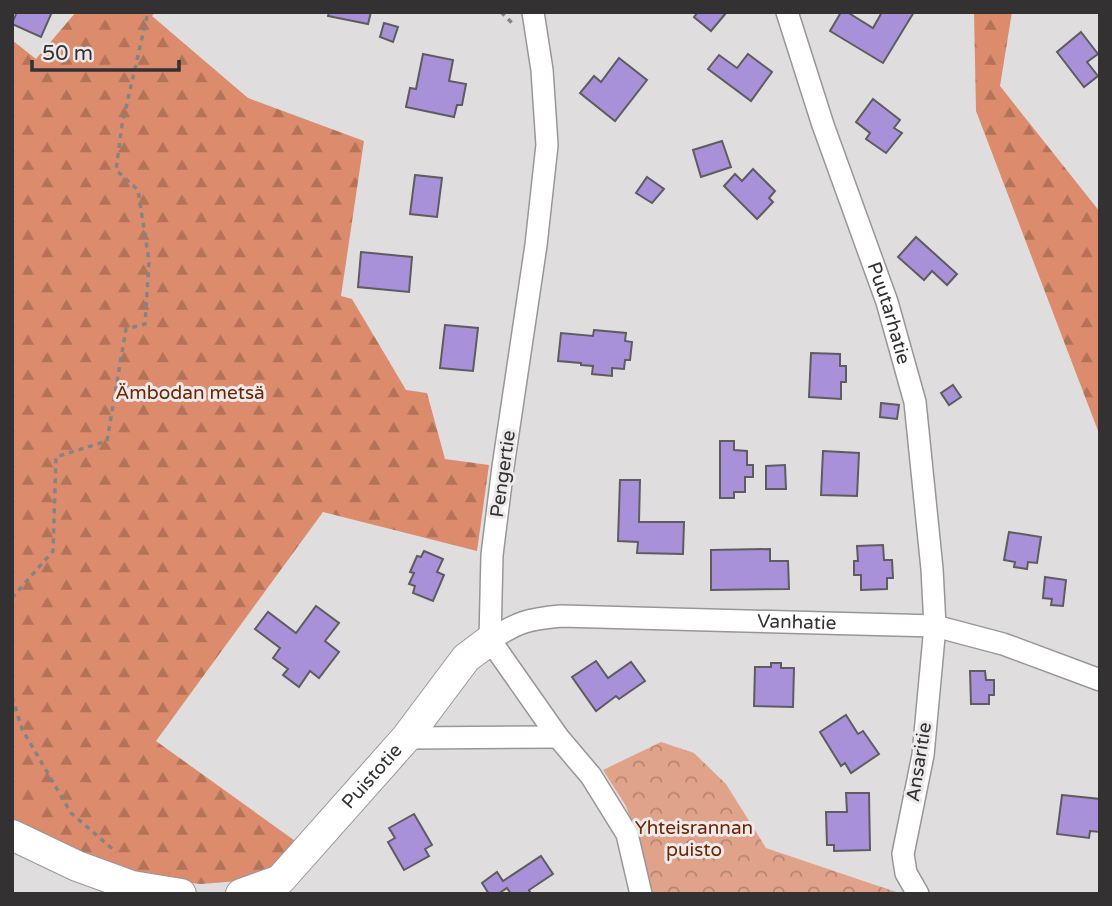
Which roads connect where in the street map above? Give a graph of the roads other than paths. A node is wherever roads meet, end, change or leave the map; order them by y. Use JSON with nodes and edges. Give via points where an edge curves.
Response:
{"nodes":[{"id":1,"x":533,"y":12,"type":"edge"},
{"id":2,"x":787,"y":12,"type":"edge"},
{"id":3,"x":935,"y":626,"type":"junction"},
{"id":4,"x":490,"y":640,"type":"junction"},
{"id":5,"x":1100,"y":680,"type":"edge"},
{"id":6,"x":558,"y":737,"type":"junction"},
{"id":7,"x":406,"y":738,"type":"junction"},
{"id":8,"x":12,"y":835,"type":"edge"},
{"id":9,"x":181,"y":894,"type":"edge"},
{"id":10,"x":241,"y":894,"type":"edge"},
{"id":11,"x":641,"y":894,"type":"edge"},
{"id":12,"x":918,"y":894,"type":"edge"}],
"edges":[{"from":1,"to":4,"type":"street","name":"Pengertie","via":[[547,145],[492,555]]},
{"from":2,"to":3,"type":"street","name":"Puutarhatie","via":[[887,302],[915,402]]},
{"from":3,"to":4,"type":"street","name":"Vanhatie","via":[[561,616],[534,618]]},
{"from":3,"to":5,"type":"street","name":"Vanhatie","via":[[1003,644]]},
{"from":3,"to":12,"type":"street","name":"Ansaritie","via":[[922,755],[903,854],[906,873]]},
{"from":4,"to":6,"type":"street"},
{"from":4,"to":7,"type":"street","name":"Puistotie","via":[[466,658]]},
{"from":6,"to":7,"type":"street"},
{"from":6,"to":11,"type":"street","via":[[591,776],[627,834]]},
{"from":7,"to":10,"type":"street","name":"Puistotie","via":[[280,880]]},
{"from":8,"to":9,"type":"street","via":[[132,886]]}]}
